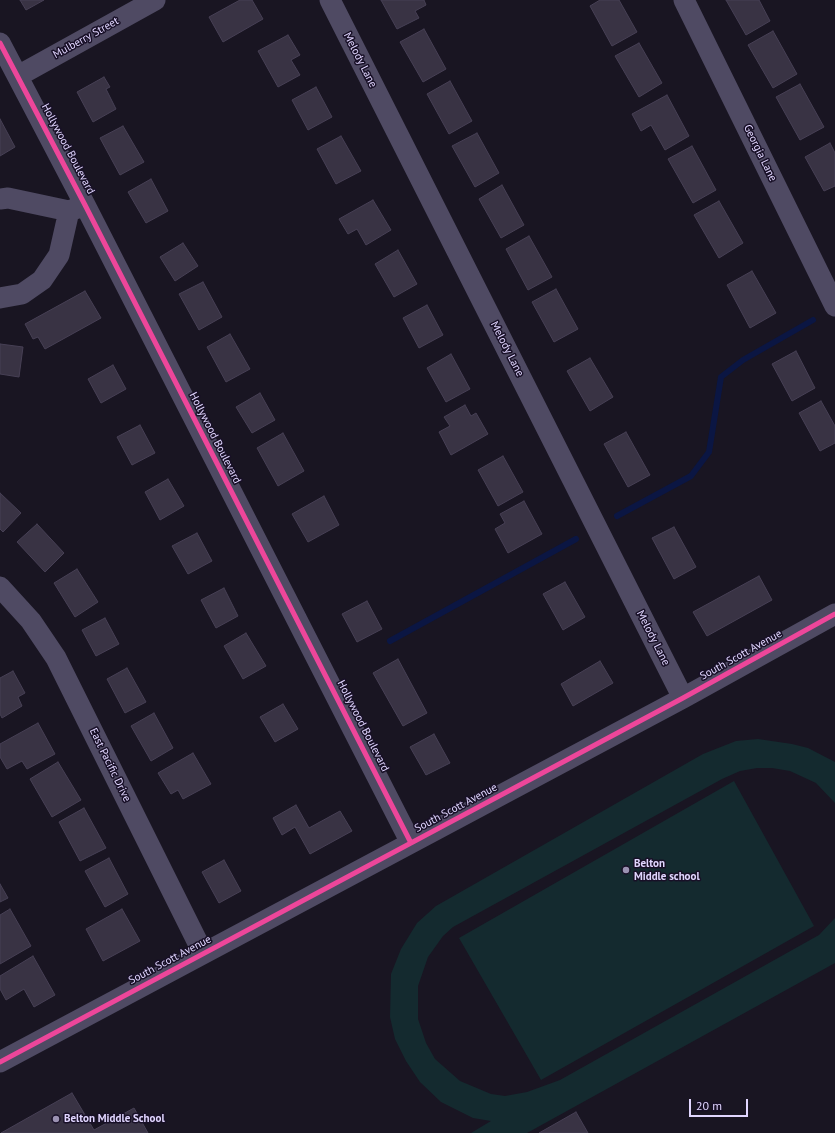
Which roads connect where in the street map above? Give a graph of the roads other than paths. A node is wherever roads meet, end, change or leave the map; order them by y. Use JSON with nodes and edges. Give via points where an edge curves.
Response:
{"nodes":[{"id":1,"x":155,"y":0,"type":"edge"},
{"id":2,"x":330,"y":0,"type":"edge"},
{"id":3,"x":684,"y":0,"type":"edge"},
{"id":4,"x":0,"y":43,"type":"edge"},
{"id":5,"x":18,"y":76,"type":"junction"},
{"id":6,"x":0,"y":199,"type":"edge"},
{"id":7,"x":77,"y":208,"type":"junction"},
{"id":8,"x":0,"y":298,"type":"edge"},
{"id":9,"x":835,"y":306,"type":"edge"},
{"id":10,"x":0,"y":587,"type":"edge"},
{"id":11,"x":835,"y":614,"type":"edge"},
{"id":12,"x":683,"y":698,"type":"junction"},
{"id":13,"x":411,"y":843,"type":"junction"},
{"id":14,"x":204,"y":953,"type":"junction"},
{"id":15,"x":0,"y":1062,"type":"edge"}],
"edges":[{"from":1,"to":5,"type":"street","name":"Mulberry Street"},
{"from":2,"to":12,"type":"street","name":"Melody Lane"},
{"from":3,"to":9,"type":"street","name":"Georgia Lane"},
{"from":4,"to":5,"type":"street","name":"Hollywood Boulevard"},
{"from":5,"to":7,"type":"street","name":"Hollywood Boulevard"},
{"from":6,"to":7,"type":"street"},
{"from":7,"to":8,"type":"street","via":[[59,255],[42,280],[22,294]]},
{"from":7,"to":13,"type":"street","name":"Hollywood Boulevard"},
{"from":10,"to":14,"type":"street","name":"East Pacific Drive","via":[[31,620],[56,658]]},
{"from":11,"to":12,"type":"street","name":"South Scott Avenue"},
{"from":12,"to":13,"type":"street","name":"South Scott Avenue"},
{"from":13,"to":14,"type":"street","name":"South Scott Avenue"},
{"from":14,"to":15,"type":"street","name":"South Scott Avenue"}]}
